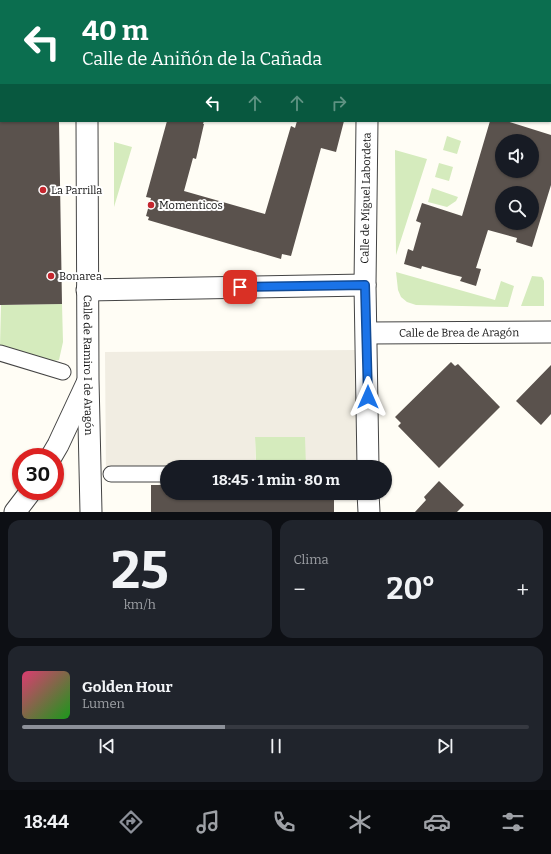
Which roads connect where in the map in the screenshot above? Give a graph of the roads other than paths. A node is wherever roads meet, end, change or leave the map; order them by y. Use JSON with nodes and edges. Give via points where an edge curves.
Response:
{"nodes":[{"id":1,"x":87,"y":122,"type":"edge"},
{"id":2,"x":367,"y":122,"type":"edge"},
{"id":3,"x":365,"y":285,"type":"junction"},
{"id":4,"x":87,"y":290,"type":"junction"},
{"id":5,"x":551,"y":332,"type":"edge"},
{"id":6,"x":367,"y":333,"type":"junction"},
{"id":7,"x":0,"y":353,"type":"edge"},
{"id":8,"x":63,"y":372,"type":"dead end"},
{"id":9,"x":88,"y":379,"type":"junction"},
{"id":10,"x":56,"y":448,"type":"edge"},
{"id":11,"x":368,"y":460,"type":"edge"},
{"id":12,"x":111,"y":474,"type":"dead end"},
{"id":13,"x":160,"y":474,"type":"edge"},
{"id":14,"x":24,"y":500,"type":"edge"},
{"id":15,"x":368,"y":500,"type":"edge"},
{"id":16,"x":15,"y":512,"type":"edge"},
{"id":17,"x":91,"y":512,"type":"edge"},
{"id":18,"x":369,"y":512,"type":"edge"}],
"edges":[{"from":1,"to":4,"type":"street","name":"Calle de Ramiro I de Aragón"},
{"from":2,"to":3,"type":"street","name":"Calle de Miguel Labordeta"},
{"from":3,"to":4,"type":"street"},
{"from":3,"to":6,"type":"street","name":"Calle de Miguel Labordeta"},
{"from":4,"to":9,"type":"street","name":"Calle de Ramiro I de Aragón"},
{"from":5,"to":6,"type":"street","name":"Calle de Brea de Aragón"},
{"from":6,"to":11,"type":"street","name":"Calle de Miguel Labordeta"},
{"from":7,"to":8,"type":"street"},
{"from":9,"to":10,"type":"street"},
{"from":9,"to":17,"type":"street","name":"Calle de Ramiro I de Aragón"},
{"from":12,"to":13,"type":"street"},
{"from":14,"to":16,"type":"street"},
{"from":15,"to":18,"type":"street"}]}
